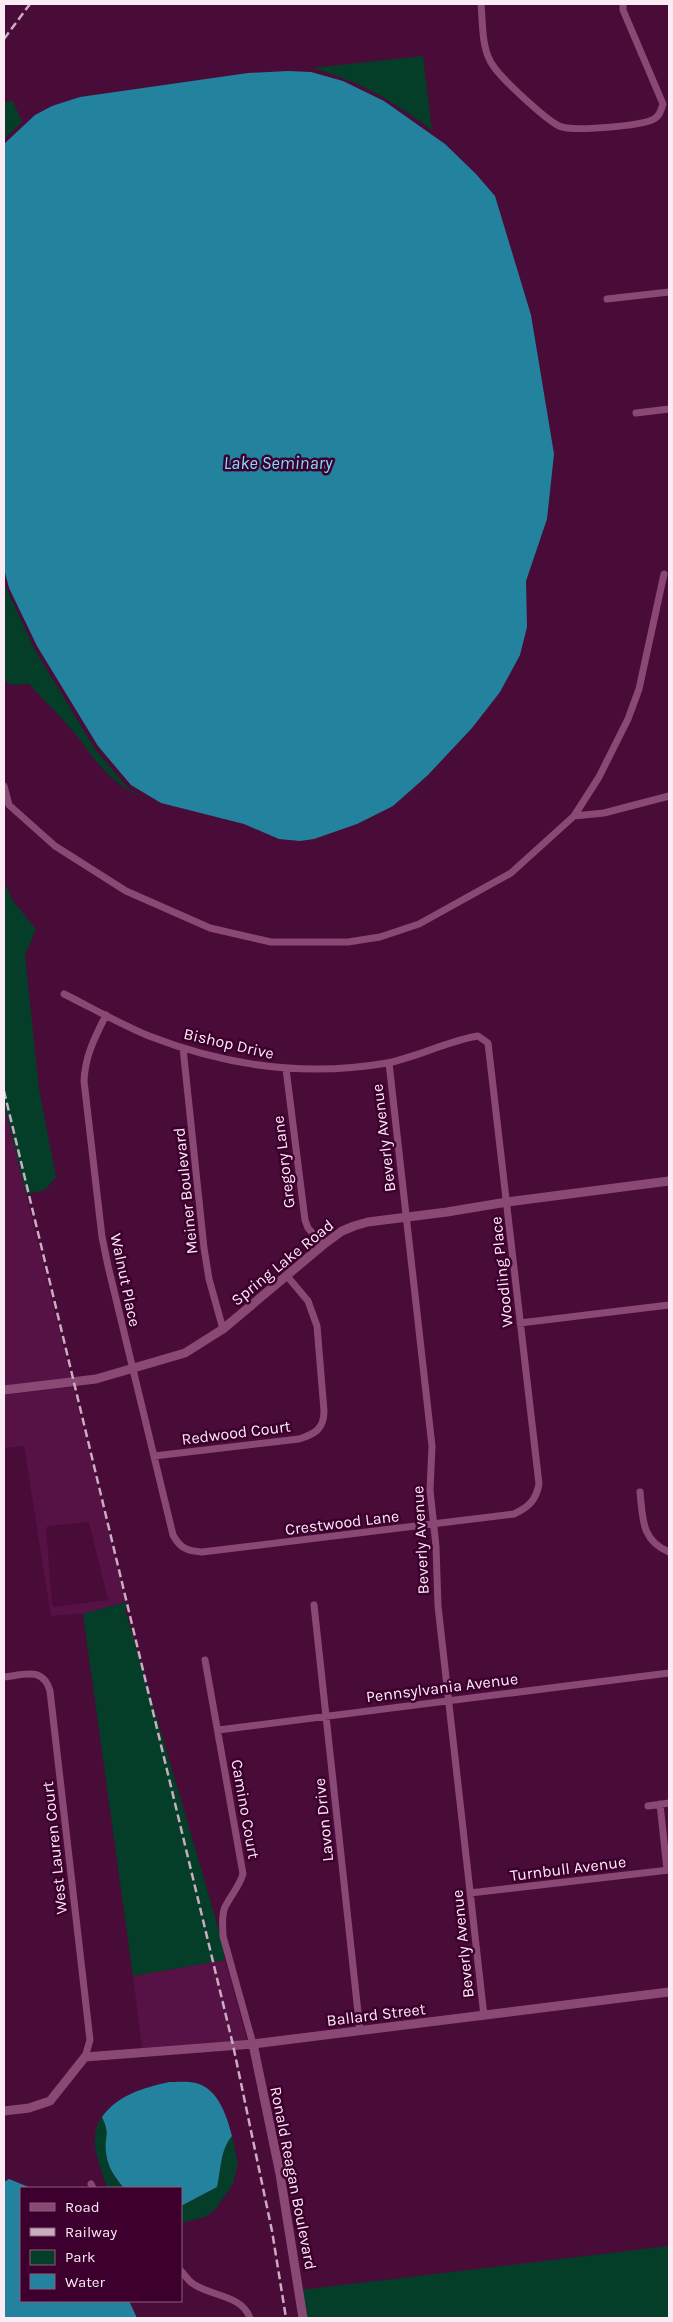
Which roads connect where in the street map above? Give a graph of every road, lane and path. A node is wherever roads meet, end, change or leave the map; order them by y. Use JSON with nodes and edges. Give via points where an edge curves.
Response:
{"nodes":[{"id":1,"x":481,"y":4,"type":"edge"},
{"id":2,"x":623,"y":4,"type":"edge"},
{"id":3,"x":669,"y":292,"type":"edge"},
{"id":4,"x":607,"y":299,"type":"dead end"},
{"id":5,"x":669,"y":409,"type":"edge"},
{"id":6,"x":636,"y":413,"type":"dead end"},
{"id":7,"x":664,"y":574,"type":"dead end"},
{"id":8,"x":4,"y":786,"type":"edge"},
{"id":9,"x":669,"y":796,"type":"edge"},
{"id":10,"x":574,"y":816,"type":"junction"},
{"id":11,"x":64,"y":994,"type":"dead end"},
{"id":12,"x":106,"y":1015,"type":"junction"},
{"id":13,"x":484,"y":1038,"type":"joint"},
{"id":14,"x":183,"y":1048,"type":"junction"},
{"id":15,"x":388,"y":1063,"type":"junction"},
{"id":16,"x":286,"y":1070,"type":"junction"},
{"id":17,"x":669,"y":1181,"type":"edge"},
{"id":18,"x":507,"y":1202,"type":"junction"},
{"id":19,"x":406,"y":1218,"type":"junction"},
{"id":20,"x":323,"y":1245,"type":"junction"},
{"id":21,"x":287,"y":1276,"type":"junction"},
{"id":22,"x":669,"y":1305,"type":"edge"},
{"id":23,"x":520,"y":1323,"type":"junction"},
{"id":24,"x":223,"y":1329,"type":"junction"},
{"id":25,"x":132,"y":1370,"type":"junction"},
{"id":26,"x":4,"y":1390,"type":"edge"},
{"id":27,"x":154,"y":1456,"type":"junction"},
{"id":28,"x":640,"y":1492,"type":"dead end"},
{"id":29,"x":532,"y":1503,"type":"joint"},
{"id":30,"x":435,"y":1524,"type":"junction"},
{"id":31,"x":182,"y":1548,"type":"joint"},
{"id":32,"x":669,"y":1552,"type":"edge"},
{"id":33,"x":314,"y":1606,"type":"dead end"},
{"id":34,"x":206,"y":1660,"type":"dead end"},
{"id":35,"x":669,"y":1673,"type":"edge"},
{"id":36,"x":4,"y":1677,"type":"edge"},
{"id":37,"x":450,"y":1700,"type":"junction"},
{"id":38,"x":326,"y":1716,"type":"junction"},
{"id":39,"x":218,"y":1730,"type":"junction"},
{"id":40,"x":669,"y":1803,"type":"edge"},
{"id":41,"x":660,"y":1804,"type":"junction"},
{"id":42,"x":648,"y":1806,"type":"dead end"},
{"id":43,"x":668,"y":1870,"type":"edge"},
{"id":44,"x":470,"y":1894,"type":"junction"},
{"id":45,"x":669,"y":1992,"type":"edge"},
{"id":46,"x":484,"y":2016,"type":"junction"},
{"id":47,"x":360,"y":2031,"type":"junction"},
{"id":48,"x":253,"y":2044,"type":"junction"},
{"id":49,"x":85,"y":2057,"type":"junction"},
{"id":50,"x":4,"y":2111,"type":"edge"},
{"id":51,"x":182,"y":2272,"type":"edge"},
{"id":52,"x":250,"y":2318,"type":"edge"},
{"id":53,"x":303,"y":2318,"type":"edge"}],
"edges":[{"from":1,"to":2,"type":"street","via":[[485,42],[494,68],[548,120],[561,127],[582,129],[636,124],[653,120],[660,114],[663,104]]},
{"from":3,"to":4,"type":"street"},
{"from":5,"to":6,"type":"street"},
{"from":7,"to":10,"type":"street","via":[[640,689],[599,777]]},
{"from":8,"to":10,"type":"street","via":[[10,805],[32,827],[55,846],[126,891],[210,928],[271,942],[348,942],[380,937],[419,924],[511,873]]},
{"from":9,"to":10,"type":"street","via":[[604,813]]},
{"from":11,"to":12,"type":"street","name":"Bishop Drive"},
{"from":12,"to":14,"type":"street","name":"Bishop Drive"},
{"from":12,"to":25,"type":"street","name":"Walnut Place","via":[[89,1050],[84,1081],[102,1237]]},
{"from":13,"to":15,"type":"street","name":"Bishop Drive","via":[[471,1037]]},
{"from":13,"to":18,"type":"street","name":"Woodling Place","via":[[490,1050]]},
{"from":14,"to":16,"type":"street","name":"Bishop Drive","via":[[242,1064]]},
{"from":14,"to":24,"type":"street","name":"Meiner Boulevard","via":[[204,1248]]},
{"from":15,"to":16,"type":"street","name":"Bishop Drive"},
{"from":15,"to":19,"type":"street","name":"Beverly Avenue"},
{"from":16,"to":20,"type":"street","name":"Gregory Lane","via":[[305,1220]]},
{"from":17,"to":18,"type":"street","name":"Spring Lake Road"},
{"from":18,"to":19,"type":"street","name":"Spring Lake Road"},
{"from":18,"to":23,"type":"street","name":"Woodling Place"},
{"from":19,"to":20,"type":"street","name":"Spring Lake Road","via":[[354,1226]]},
{"from":19,"to":30,"type":"street","name":"Beverly Avenue","via":[[432,1446],[430,1490]]},
{"from":20,"to":21,"type":"street","name":"Spring Lake Road"},
{"from":21,"to":24,"type":"street","name":"Spring Lake Road"},
{"from":21,"to":27,"type":"street","name":"Redwood Court","via":[[308,1301],[317,1326],[324,1411],[320,1429],[299,1439]]},
{"from":22,"to":23,"type":"street"},
{"from":23,"to":29,"type":"street","name":"Woodling Place","via":[[539,1484]]},
{"from":24,"to":25,"type":"street","name":"Spring Lake Road","via":[[185,1354]]},
{"from":25,"to":26,"type":"street","name":"Spring Lake Road","via":[[74,1382]]},
{"from":25,"to":27,"type":"street","name":"Walnut Place"},
{"from":27,"to":31,"type":"street","name":"Walnut Place","via":[[173,1535]]},
{"from":28,"to":32,"type":"street","via":[[644,1527],[649,1539],[658,1548]]},
{"from":29,"to":30,"type":"street","name":"Crestwood Lane","via":[[514,1514]]},
{"from":30,"to":31,"type":"street","name":"Crestwood Lane","via":[[202,1552]]},
{"from":30,"to":37,"type":"street","name":"Beverly Avenue","via":[[438,1606]]},
{"from":33,"to":38,"type":"street","name":"Lavon Drive"},
{"from":34,"to":39,"type":"street","name":"Camino Court"},
{"from":35,"to":37,"type":"street","name":"Pennsylvania Avenue"},
{"from":36,"to":49,"type":"street","name":"West Lauren Court","via":[[36,1674],[48,1682],[50,1690],[90,2040]]},
{"from":37,"to":38,"type":"street","name":"Pennsylvania Avenue"},
{"from":37,"to":44,"type":"street","name":"Beverly Avenue"},
{"from":38,"to":39,"type":"street","name":"Pennsylvania Avenue"},
{"from":38,"to":47,"type":"street","name":"Lavon Drive"},
{"from":39,"to":48,"type":"street","name":"Camino Court","via":[[243,1874],[225,1907],[223,1936]]},
{"from":40,"to":41,"type":"street"},
{"from":41,"to":42,"type":"street"},
{"from":41,"to":43,"type":"street"},
{"from":43,"to":44,"type":"street","name":"Turnbull Avenue"},
{"from":44,"to":46,"type":"street","name":"Beverly Avenue"},
{"from":45,"to":46,"type":"street","name":"Ballard Street"},
{"from":46,"to":47,"type":"street","name":"Ballard Street"},
{"from":47,"to":48,"type":"street","name":"Ballard Street"},
{"from":48,"to":49,"type":"street","name":"Ballard Street"},
{"from":48,"to":53,"type":"street","name":"Ronald Reagan Boulevard","via":[[280,2174]]},
{"from":49,"to":50,"type":"street","via":[[50,2101]]},
{"from":51,"to":52,"type":"street","via":[[192,2283],[238,2301]]}]}
